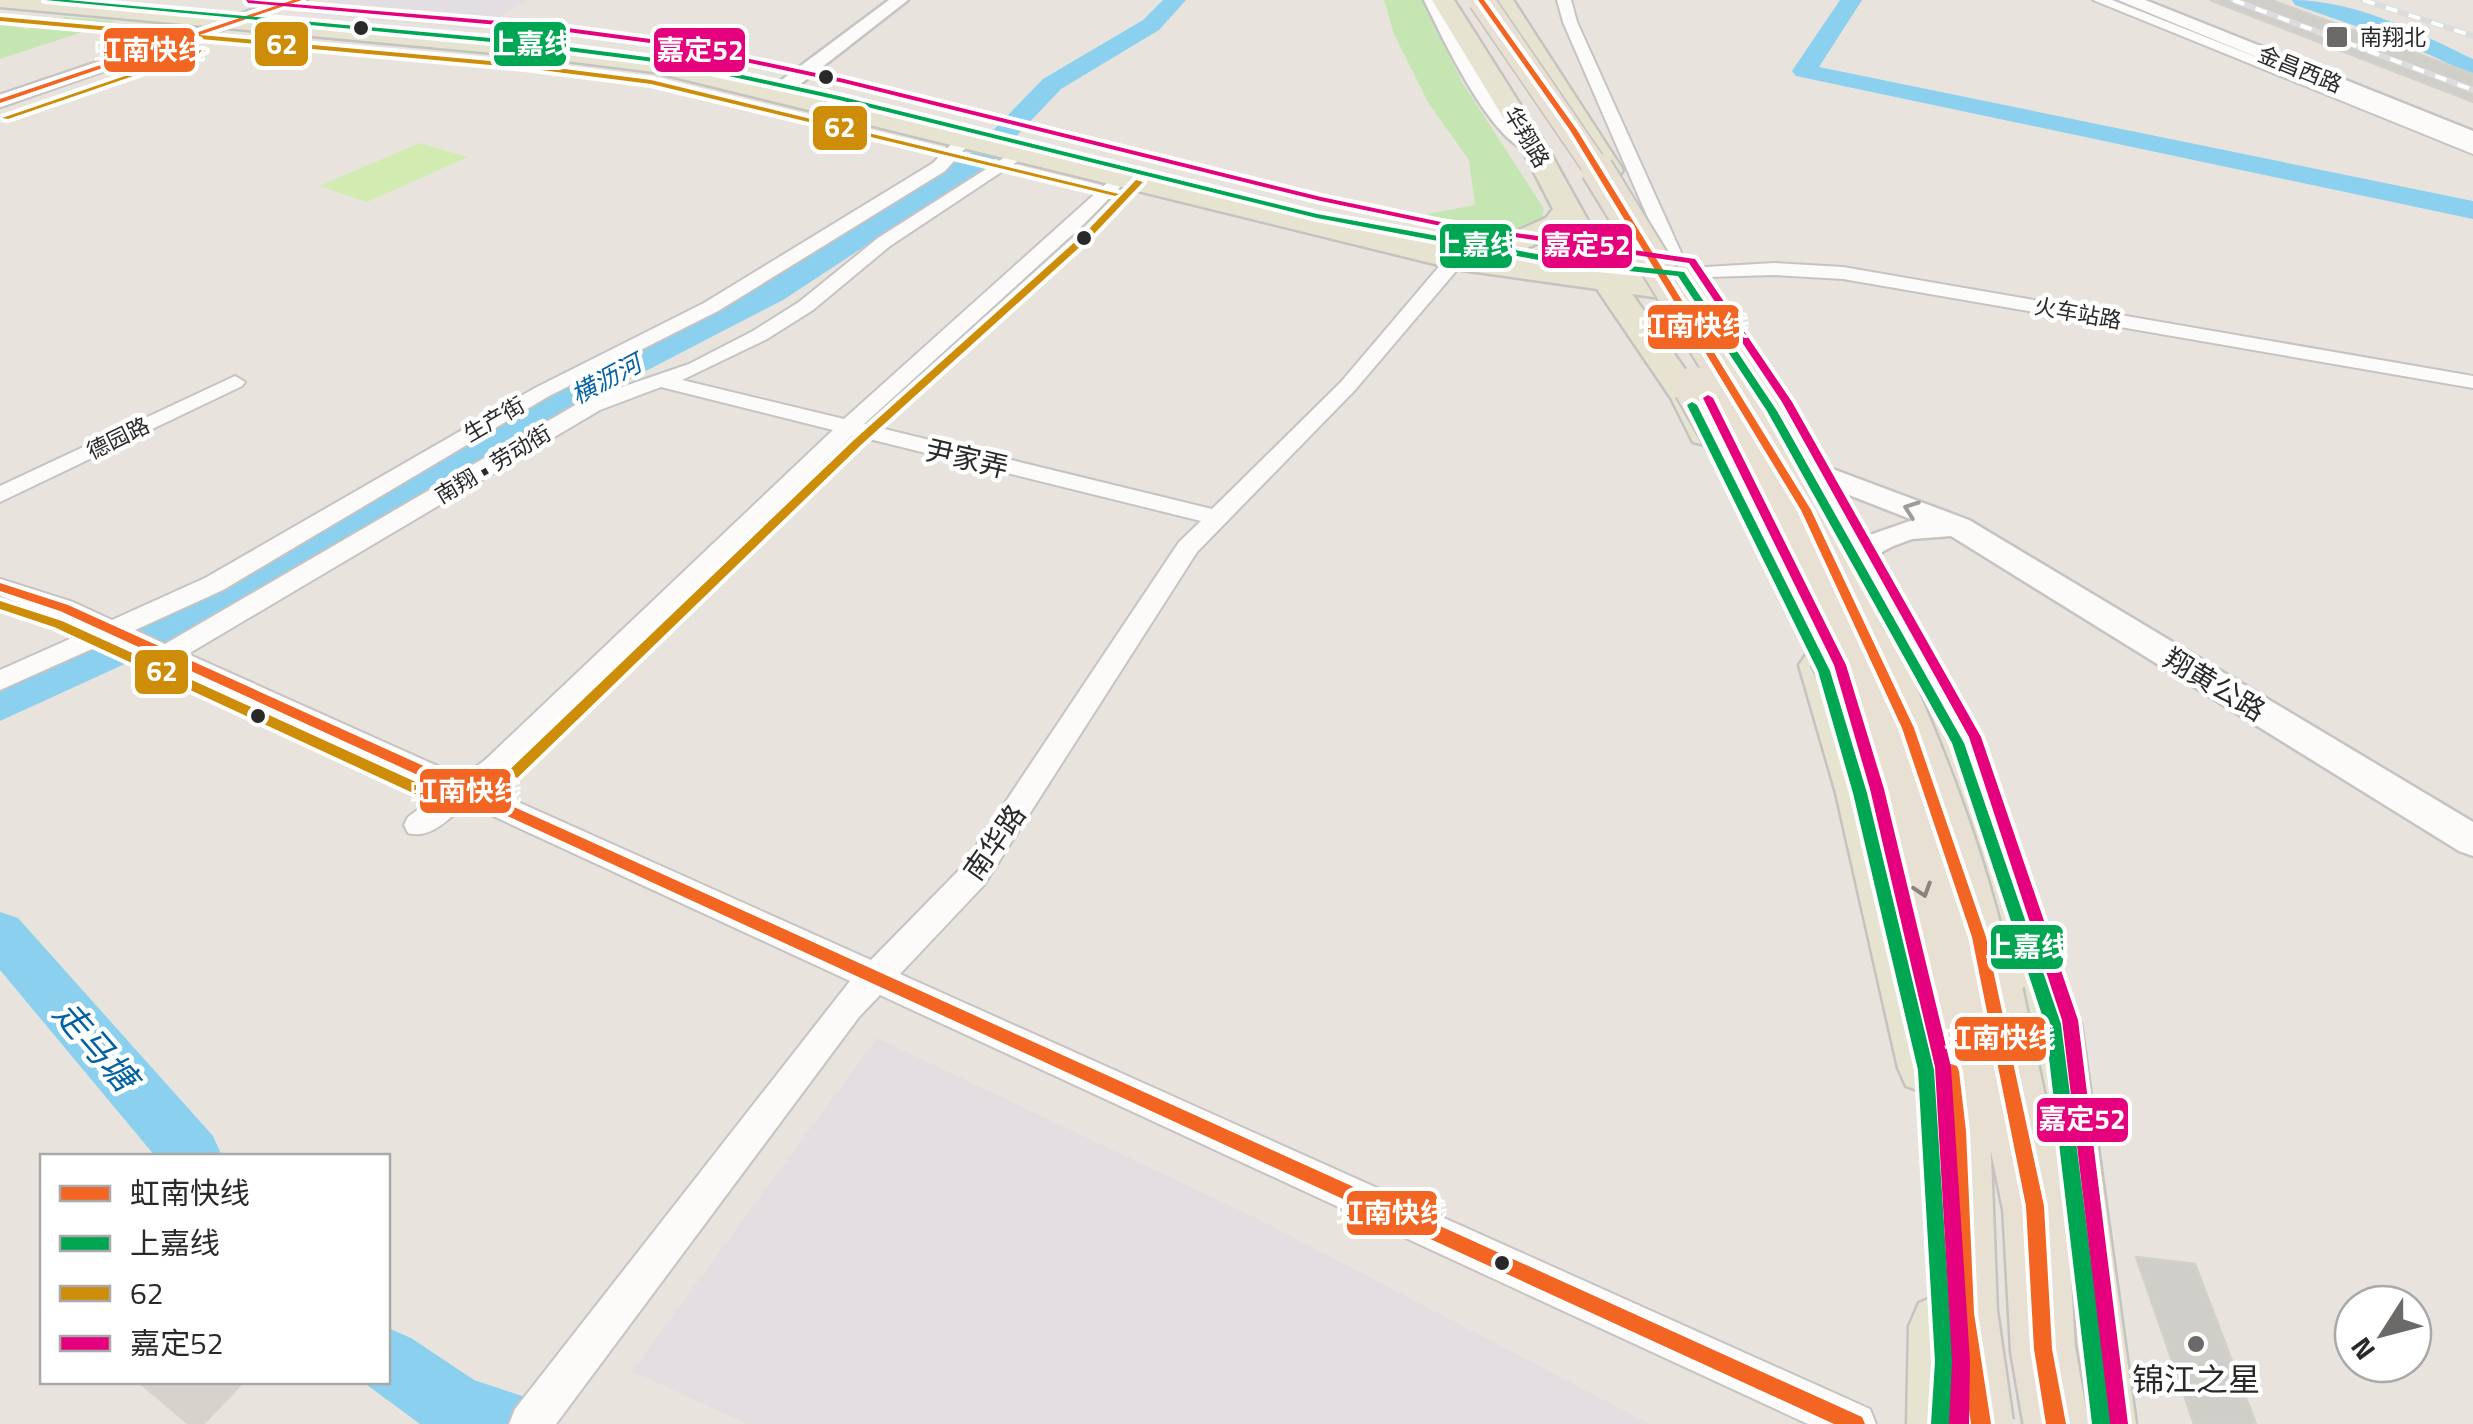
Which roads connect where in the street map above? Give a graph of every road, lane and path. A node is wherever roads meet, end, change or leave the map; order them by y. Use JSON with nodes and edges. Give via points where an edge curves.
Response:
{"nodes":[{"id":1,"x":48,"y":0,"type":"edge"},
{"id":2,"x":299,"y":0,"type":"edge"},
{"id":3,"x":900,"y":0,"type":"edge"},
{"id":4,"x":1434,"y":0,"type":"edge"},
{"id":5,"x":1444,"y":0,"type":"edge"},
{"id":6,"x":1459,"y":0,"type":"edge"},
{"id":7,"x":1482,"y":0,"type":"edge"},
{"id":8,"x":1502,"y":0,"type":"edge"},
{"id":9,"x":1512,"y":0,"type":"edge"},
{"id":10,"x":1564,"y":0,"type":"edge"},
{"id":11,"x":2100,"y":0,"type":"edge"},
{"id":12,"x":2128,"y":0,"type":"edge"},
{"id":13,"x":2150,"y":0,"type":"edge"},
{"id":14,"x":0,"y":1,"type":"edge"},
{"id":15,"x":240,"y":20,"type":"junction"},
{"id":16,"x":782,"y":89,"type":"junction"},
{"id":17,"x":0,"y":101,"type":"edge"},
{"id":18,"x":2473,"y":128,"type":"edge"},
{"id":19,"x":2473,"y":139,"type":"edge"},
{"id":20,"x":994,"y":142,"type":"junction"},
{"id":21,"x":1593,"y":143,"type":"junction"},
{"id":22,"x":1534,"y":146,"type":"junction"},
{"id":23,"x":2473,"y":149,"type":"edge"},
{"id":24,"x":1123,"y":173,"type":"junction"},
{"id":25,"x":1567,"y":209,"type":"junction"},
{"id":26,"x":1476,"y":259,"type":"junction"},
{"id":27,"x":1609,"y":284,"type":"junction"},
{"id":28,"x":1687,"y":284,"type":"junction"},
{"id":29,"x":660,"y":381,"type":"junction"},
{"id":30,"x":235,"y":382,"type":"dead end"},
{"id":31,"x":2473,"y":382,"type":"edge"},
{"id":32,"x":846,"y":429,"type":"junction"},
{"id":33,"x":1803,"y":468,"type":"junction"},
{"id":34,"x":0,"y":495,"type":"edge"},
{"id":35,"x":1215,"y":517,"type":"junction"},
{"id":36,"x":1958,"y":528,"type":"junction"},
{"id":37,"x":1860,"y":568,"type":"junction"},
{"id":38,"x":0,"y":586,"type":"edge"},
{"id":39,"x":116,"y":632,"type":"junction"},
{"id":40,"x":166,"y":654,"type":"junction"},
{"id":41,"x":0,"y":682,"type":"edge"},
{"id":42,"x":464,"y":791,"type":"junction"},
{"id":43,"x":419,"y":824,"type":"dead end"},
{"id":44,"x":2473,"y":840,"type":"edge"},
{"id":45,"x":872,"y":976,"type":"junction"},
{"id":46,"x":530,"y":1424,"type":"edge"},
{"id":47,"x":1855,"y":1424,"type":"edge"},
{"id":48,"x":1942,"y":1424,"type":"edge"},
{"id":49,"x":1981,"y":1424,"type":"edge"},
{"id":50,"x":2056,"y":1424,"type":"edge"},
{"id":51,"x":2102,"y":1424,"type":"edge"}],
"edges":[{"from":1,"to":15,"type":"main road"},
{"from":2,"to":15,"type":"street"},
{"from":3,"to":16,"type":"street"},
{"from":4,"to":22,"type":"main road","via":[[1515,135]]},
{"from":5,"to":22,"type":"main road","name":"华翔路"},
{"from":6,"to":49,"type":"highway","one_way":true,"bridge":true,"via":[[1598,218],[1754,494],[1870,727],[1933,922],[1958,1131],[1965,1313]]},
{"from":7,"to":50,"type":"highway","bridge":true,"via":[[1573,130],[1806,510],[1908,728],[1980,937],[2035,1206],[2043,1349]]},
{"from":8,"to":21,"type":"main road","name":"华翔路"},
{"from":9,"to":21,"type":"main road","via":[[1592,125]]},
{"from":10,"to":28,"type":"street"},
{"from":11,"to":23,"type":"street"},
{"from":12,"to":19,"type":"main road","name":"金昌西路"},
{"from":13,"to":18,"type":"main road","name":"金昌西路"},
{"from":14,"to":15,"type":"main road"},
{"from":15,"to":16,"type":"main road","via":[[590,56]]},
{"from":15,"to":17,"type":"street"},
{"from":16,"to":20,"type":"main road"},
{"from":20,"to":24,"type":"main road"},
{"from":20,"to":29,"type":"street","name":"南翔 • 劳动街","via":[[884,242],[782,322]]},
{"from":20,"to":39,"type":"street","name":"生产街","via":[[939,167],[711,306],[542,392],[214,584]]},
{"from":21,"to":28,"type":"main road","name":"华翔路","via":[[1654,248]]},
{"from":22,"to":25,"type":"main road","name":"华翔路"},
{"from":24,"to":26,"type":"main road"},
{"from":24,"to":32,"type":"street"},
{"from":25,"to":26,"type":"main road","via":[[1546,230]]},
{"from":25,"to":27,"type":"main road","name":"华翔路"},
{"from":26,"to":27,"type":"main road"},
{"from":26,"to":27,"type":"main road"},
{"from":26,"to":35,"type":"street","name":"南华路"},
{"from":27,"to":28,"type":"main road"},
{"from":27,"to":48,"type":"main road","name":"华翔路","via":[[1688,398],[1824,672],[1860,792],[1926,1070]]},
{"from":28,"to":31,"type":"street","name":"火车站路","via":[[1774,269],[1844,272]]},
{"from":28,"to":33,"type":"main road","name":"华翔路"},
{"from":29,"to":32,"type":"street","name":"尹家弄"},
{"from":29,"to":40,"type":"street","name":"南翔 • 劳动街","via":[[592,405]]},
{"from":30,"to":34,"type":"street","name":"德园路"},
{"from":32,"to":35,"type":"street","name":"尹家弄"},
{"from":32,"to":42,"type":"street"},
{"from":36,"to":33,"type":"street","name":"翔黄公路","one_way":true},
{"from":33,"to":37,"type":"main road","name":"华翔路"},
{"from":35,"to":45,"type":"street","name":"南华路","via":[[1176,564],[973,876]]},
{"from":36,"to":37,"type":"street","via":[[1920,524],[1900,530],[1869,546]]},
{"from":36,"to":44,"type":"street","name":"翔黄公路"},
{"from":37,"to":51,"type":"main road","name":"华翔路","via":[[1958,743],[2053,1024]]},
{"from":38,"to":39,"type":"street"},
{"from":39,"to":40,"type":"street"},
{"from":39,"to":41,"type":"street","name":"生产街"},
{"from":40,"to":42,"type":"street"},
{"from":42,"to":43,"type":"street"},
{"from":42,"to":45,"type":"street"},
{"from":45,"to":46,"type":"street","name":"南华路"},
{"from":45,"to":47,"type":"street"}]}
